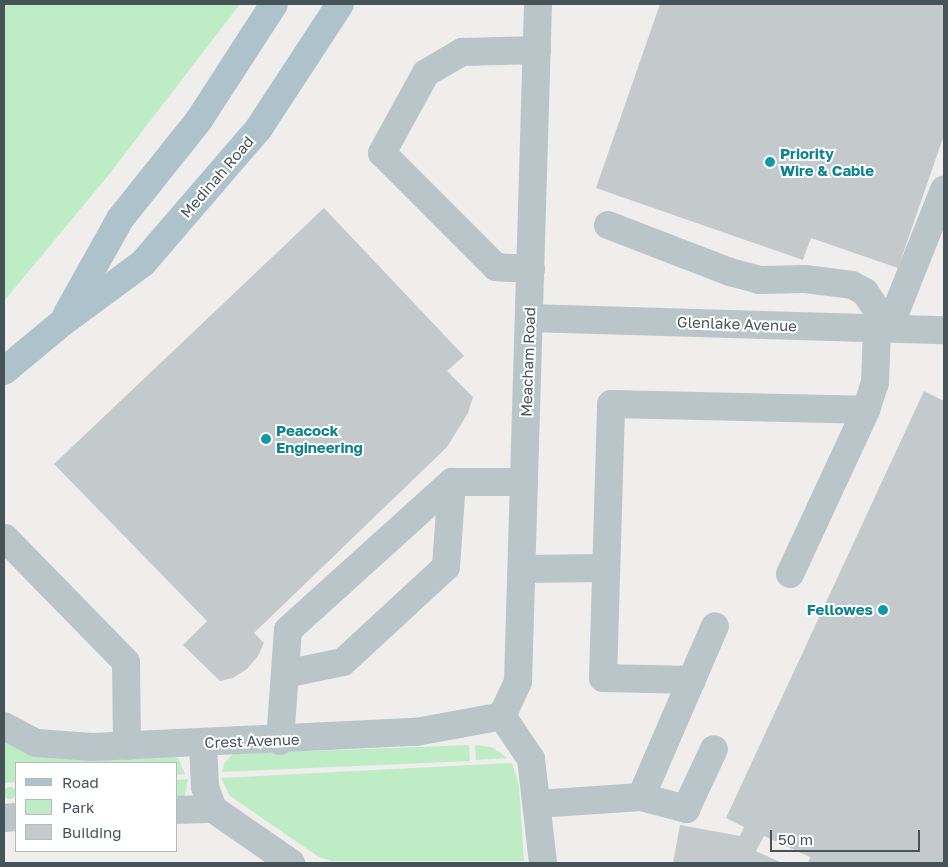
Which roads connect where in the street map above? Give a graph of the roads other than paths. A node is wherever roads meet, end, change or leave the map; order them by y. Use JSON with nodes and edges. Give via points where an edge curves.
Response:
{"nodes":[{"id":1,"x":274,"y":4,"type":"edge"},
{"id":2,"x":340,"y":4,"type":"edge"},
{"id":3,"x":538,"y":4,"type":"edge"},
{"id":4,"x":537,"y":50,"type":"junction"},
{"id":5,"x":944,"y":190,"type":"edge"},
{"id":6,"x":608,"y":225,"type":"dead end"},
{"id":7,"x":531,"y":269,"type":"junction"},
{"id":8,"x":529,"y":318,"type":"junction"},
{"id":9,"x":62,"y":322,"type":"junction"},
{"id":10,"x":883,"y":328,"type":"junction"},
{"id":11,"x":944,"y":330,"type":"edge"},
{"id":12,"x":4,"y":371,"type":"edge"},
{"id":13,"x":866,"y":410,"type":"junction"},
{"id":14,"x":452,"y":482,"type":"junction"},
{"id":15,"x":524,"y":482,"type":"junction"},
{"id":16,"x":4,"y":538,"type":"edge"},
{"id":17,"x":605,"y":568,"type":"junction"},
{"id":18,"x":522,"y":569,"type":"junction"},
{"id":19,"x":790,"y":574,"type":"dead end"},
{"id":20,"x":715,"y":626,"type":"dead end"},
{"id":21,"x":285,"y":674,"type":"junction"},
{"id":22,"x":692,"y":680,"type":"junction"},
{"id":23,"x":502,"y":716,"type":"junction"},
{"id":24,"x":4,"y":726,"type":"edge"},
{"id":25,"x":280,"y":741,"type":"junction"},
{"id":26,"x":203,"y":743,"type":"junction"},
{"id":27,"x":127,"y":746,"type":"junction"},
{"id":28,"x":714,"y":749,"type":"dead end"},
{"id":29,"x":641,"y":797,"type":"junction"},
{"id":30,"x":537,"y":804,"type":"junction"},
{"id":31,"x":213,"y":809,"type":"junction"},
{"id":32,"x":178,"y":810,"type":"edge"},
{"id":33,"x":291,"y":863,"type":"edge"},
{"id":34,"x":543,"y":863,"type":"edge"}],
"edges":[{"from":1,"to":9,"type":"main road","name":"Medinah Road","via":[[199,120],[120,219]]},
{"from":2,"to":9,"type":"main road","name":"Medinah Road","via":[[259,128],[143,263]]},
{"from":3,"to":4,"type":"street","name":"Meacham Road"},
{"from":4,"to":7,"type":"street","name":"Meacham Road"},
{"from":4,"to":7,"type":"street","via":[[462,52],[426,73],[382,153],[496,267]]},
{"from":5,"to":10,"type":"street"},
{"from":6,"to":10,"type":"street","via":[[759,280],[805,279],[852,285],[865,292]]},
{"from":7,"to":8,"type":"street","name":"Meacham Road"},
{"from":8,"to":10,"type":"street","name":"Glenlake Avenue"},
{"from":8,"to":15,"type":"street","name":"Meacham Road"},
{"from":9,"to":12,"type":"main road","name":"Medinah Road"},
{"from":10,"to":11,"type":"street","name":"Glenlake Avenue"},
{"from":10,"to":13,"type":"street","via":[[875,383]]},
{"from":13,"to":17,"type":"street","via":[[611,404]]},
{"from":13,"to":19,"type":"street"},
{"from":14,"to":15,"type":"street"},
{"from":14,"to":21,"type":"street","via":[[288,630]]},
{"from":14,"to":21,"type":"street","via":[[446,567],[343,662]]},
{"from":15,"to":18,"type":"street","name":"Meacham Road"},
{"from":16,"to":27,"type":"street","via":[[126,662]]},
{"from":17,"to":18,"type":"street"},
{"from":17,"to":22,"type":"street","via":[[603,678]]},
{"from":18,"to":23,"type":"street","name":"Meacham Road","via":[[518,682]]},
{"from":20,"to":22,"type":"street"},
{"from":21,"to":25,"type":"street"},
{"from":22,"to":29,"type":"street"},
{"from":23,"to":25,"type":"street","name":"Crest Avenue","via":[[416,732]]},
{"from":23,"to":30,"type":"street","via":[[531,759]]},
{"from":24,"to":27,"type":"street","name":"Crest Avenue","via":[[36,743]]},
{"from":25,"to":26,"type":"street","name":"Crest Avenue"},
{"from":26,"to":27,"type":"street","name":"Crest Avenue"},
{"from":26,"to":31,"type":"street","via":[[205,787]]},
{"from":28,"to":29,"type":"street","via":[[686,809]]},
{"from":29,"to":30,"type":"street"},
{"from":30,"to":34,"type":"street"},
{"from":31,"to":32,"type":"street"},
{"from":31,"to":33,"type":"street"}]}
